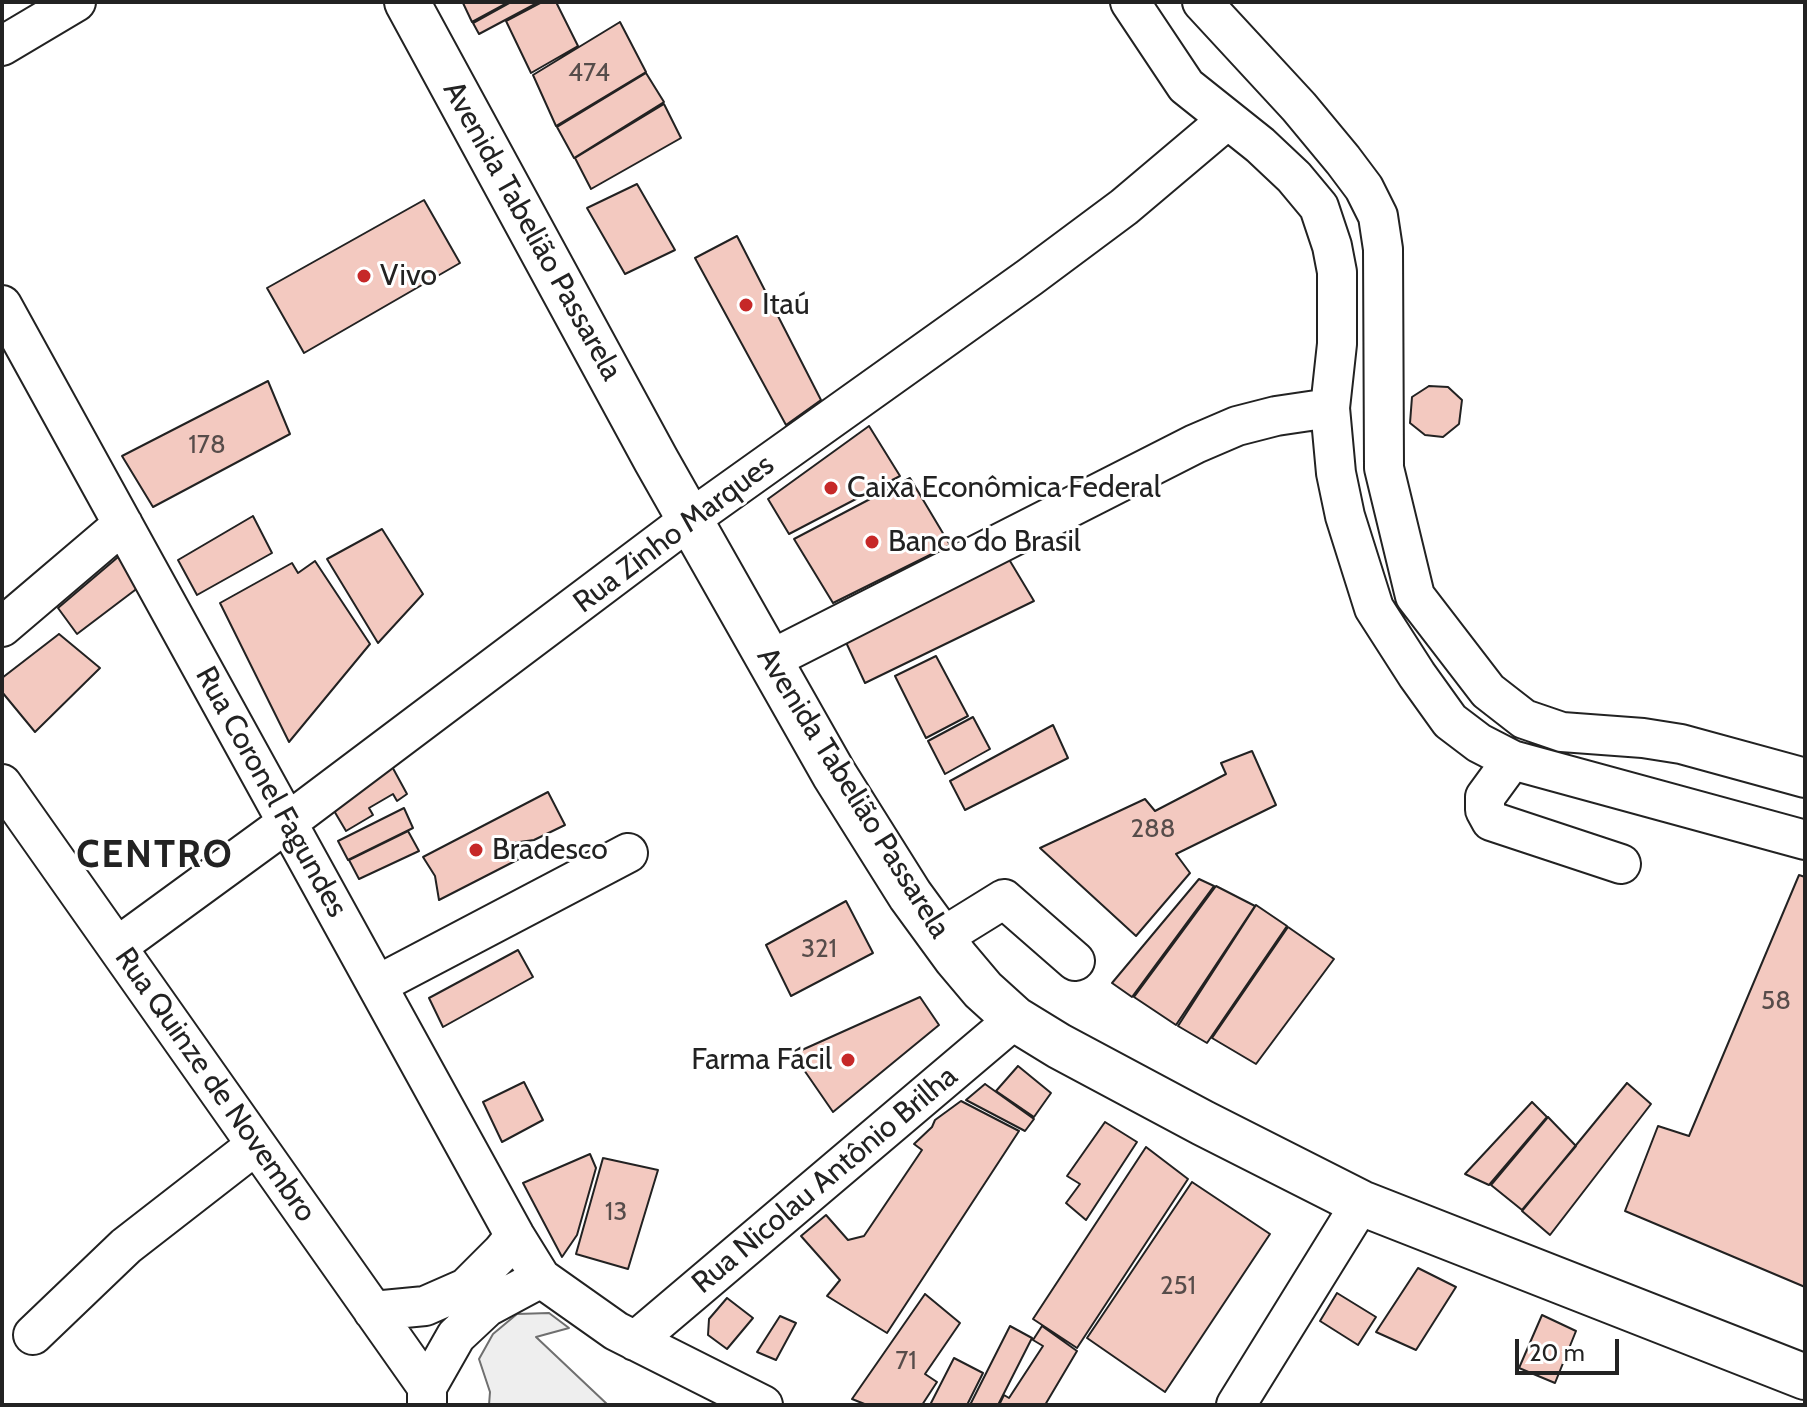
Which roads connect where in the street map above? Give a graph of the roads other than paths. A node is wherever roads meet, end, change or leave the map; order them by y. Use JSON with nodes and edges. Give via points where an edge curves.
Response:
{"nodes":[{"id":1,"x":76,"y":2,"type":"edge"},
{"id":2,"x":407,"y":2,"type":"edge"},
{"id":3,"x":1130,"y":2,"type":"edge"},
{"id":4,"x":1202,"y":2,"type":"edge"},
{"id":5,"x":2,"y":46,"type":"edge"},
{"id":6,"x":1227,"y":120,"type":"junction"},
{"id":7,"x":2,"y":305,"type":"edge"},
{"id":8,"x":1330,"y":408,"type":"junction"},
{"id":9,"x":692,"y":518,"type":"junction"},
{"id":10,"x":123,"y":524,"type":"junction"},
{"id":11,"x":2,"y":627,"type":"edge"},
{"id":12,"x":770,"y":660,"type":"junction"},
{"id":13,"x":1512,"y":760,"type":"junction"},
{"id":14,"x":1805,"y":778,"type":"edge"},
{"id":15,"x":2,"y":784,"type":"edge"},
{"id":16,"x":288,"y":822,"type":"junction"},
{"id":17,"x":1805,"y":840,"type":"edge"},
{"id":18,"x":628,"y":853,"type":"dead end"},
{"id":19,"x":1621,"y":864,"type":"dead end"},
{"id":20,"x":941,"y":938,"type":"junction"},
{"id":21,"x":118,"y":946,"type":"junction"},
{"id":22,"x":1075,"y":961,"type":"dead end"},
{"id":23,"x":377,"y":985,"type":"junction"},
{"id":24,"x":1015,"y":1019,"type":"junction"},
{"id":25,"x":256,"y":1145,"type":"junction"},
{"id":26,"x":1361,"y":1203,"type":"junction"},
{"id":27,"x":515,"y":1236,"type":"junction"},
{"id":28,"x":541,"y":1278,"type":"junction"},
{"id":29,"x":373,"y":1311,"type":"junction"},
{"id":30,"x":33,"y":1335,"type":"dead end"},
{"id":31,"x":635,"y":1341,"type":"junction"},
{"id":32,"x":1805,"y":1377,"type":"edge"},
{"id":33,"x":427,"y":1396,"type":"edge"},
{"id":34,"x":763,"y":1405,"type":"edge"},
{"id":35,"x":1236,"y":1405,"type":"edge"}],
"edges":[{"from":1,"to":5,"type":"street"},
{"from":2,"to":9,"type":"main road","name":"Avenida Tabelião Passarela"},
{"from":3,"to":6,"type":"street","via":[[1186,86]]},
{"from":4,"to":14,"type":"street","via":[[1299,107],[1364,188],[1378,216],[1383,249],[1384,468],[1415,596],[1488,691],[1524,719],[1562,732],[1681,744]]},
{"from":6,"to":8,"type":"street","via":[[1294,177],[1319,207],[1327,228],[1337,272]]},
{"from":6,"to":9,"type":"street","name":"Rua Zinho Marques","via":[[1030,277]]},
{"from":7,"to":10,"type":"street","name":"Rua Coronel Fagundes"},
{"from":8,"to":12,"type":"street","via":[[1237,426],[1195,444]]},
{"from":8,"to":13,"type":"street","via":[[1345,516],[1374,608],[1450,721]]},
{"from":9,"to":12,"type":"main road","name":"Avenida Tabelião Passarela"},
{"from":9,"to":16,"type":"street","name":"Rua Zinho Marques"},
{"from":10,"to":11,"type":"street"},
{"from":10,"to":16,"type":"street","name":"Rua Coronel Fagundes"},
{"from":12,"to":20,"type":"main road","name":"Avenida Tabelião Passarela","via":[[834,774]]},
{"from":13,"to":17,"type":"street"},
{"from":13,"to":19,"type":"street","via":[[1485,797],[1491,821]]},
{"from":15,"to":21,"type":"street","name":"Rua Quinze de Novembro"},
{"from":16,"to":21,"type":"street","name":"Rua Zinho Marques"},
{"from":16,"to":23,"type":"street","name":"Rua Coronel Fagundes"},
{"from":18,"to":23,"type":"street"},
{"from":20,"to":22,"type":"street","via":[[1004,899]]},
{"from":20,"to":24,"type":"main road","name":"Avenida Tabelião Passarela","via":[[983,990]]},
{"from":21,"to":25,"type":"street","name":"Rua Quinze de Novembro"},
{"from":23,"to":27,"type":"street","name":"Rua Coronel Fagundes"},
{"from":24,"to":26,"type":"main road","name":"Avenida Tabelião Passarela"},
{"from":24,"to":31,"type":"street","name":"Rua Nicolau Antônio Brilha"},
{"from":25,"to":29,"type":"street","name":"Rua Quinze de Novembro"},
{"from":25,"to":30,"type":"street","via":[[126,1246]]},
{"from":26,"to":32,"type":"main road","name":"Avenida Tabelião Passarela"},
{"from":26,"to":35,"type":"street"},
{"from":27,"to":28,"type":"street","name":"Rua Coronel Fagundes"},
{"from":27,"to":29,"type":"street","via":[[466,1288],[425,1306]]},
{"from":28,"to":31,"type":"street"},
{"from":28,"to":33,"type":"street","name":"Rua Quinze de Novembro","via":[[468,1323],[456,1336]]},
{"from":29,"to":33,"type":"street","name":"Rua Quinze de Novembro"},
{"from":31,"to":34,"type":"street"}]}
